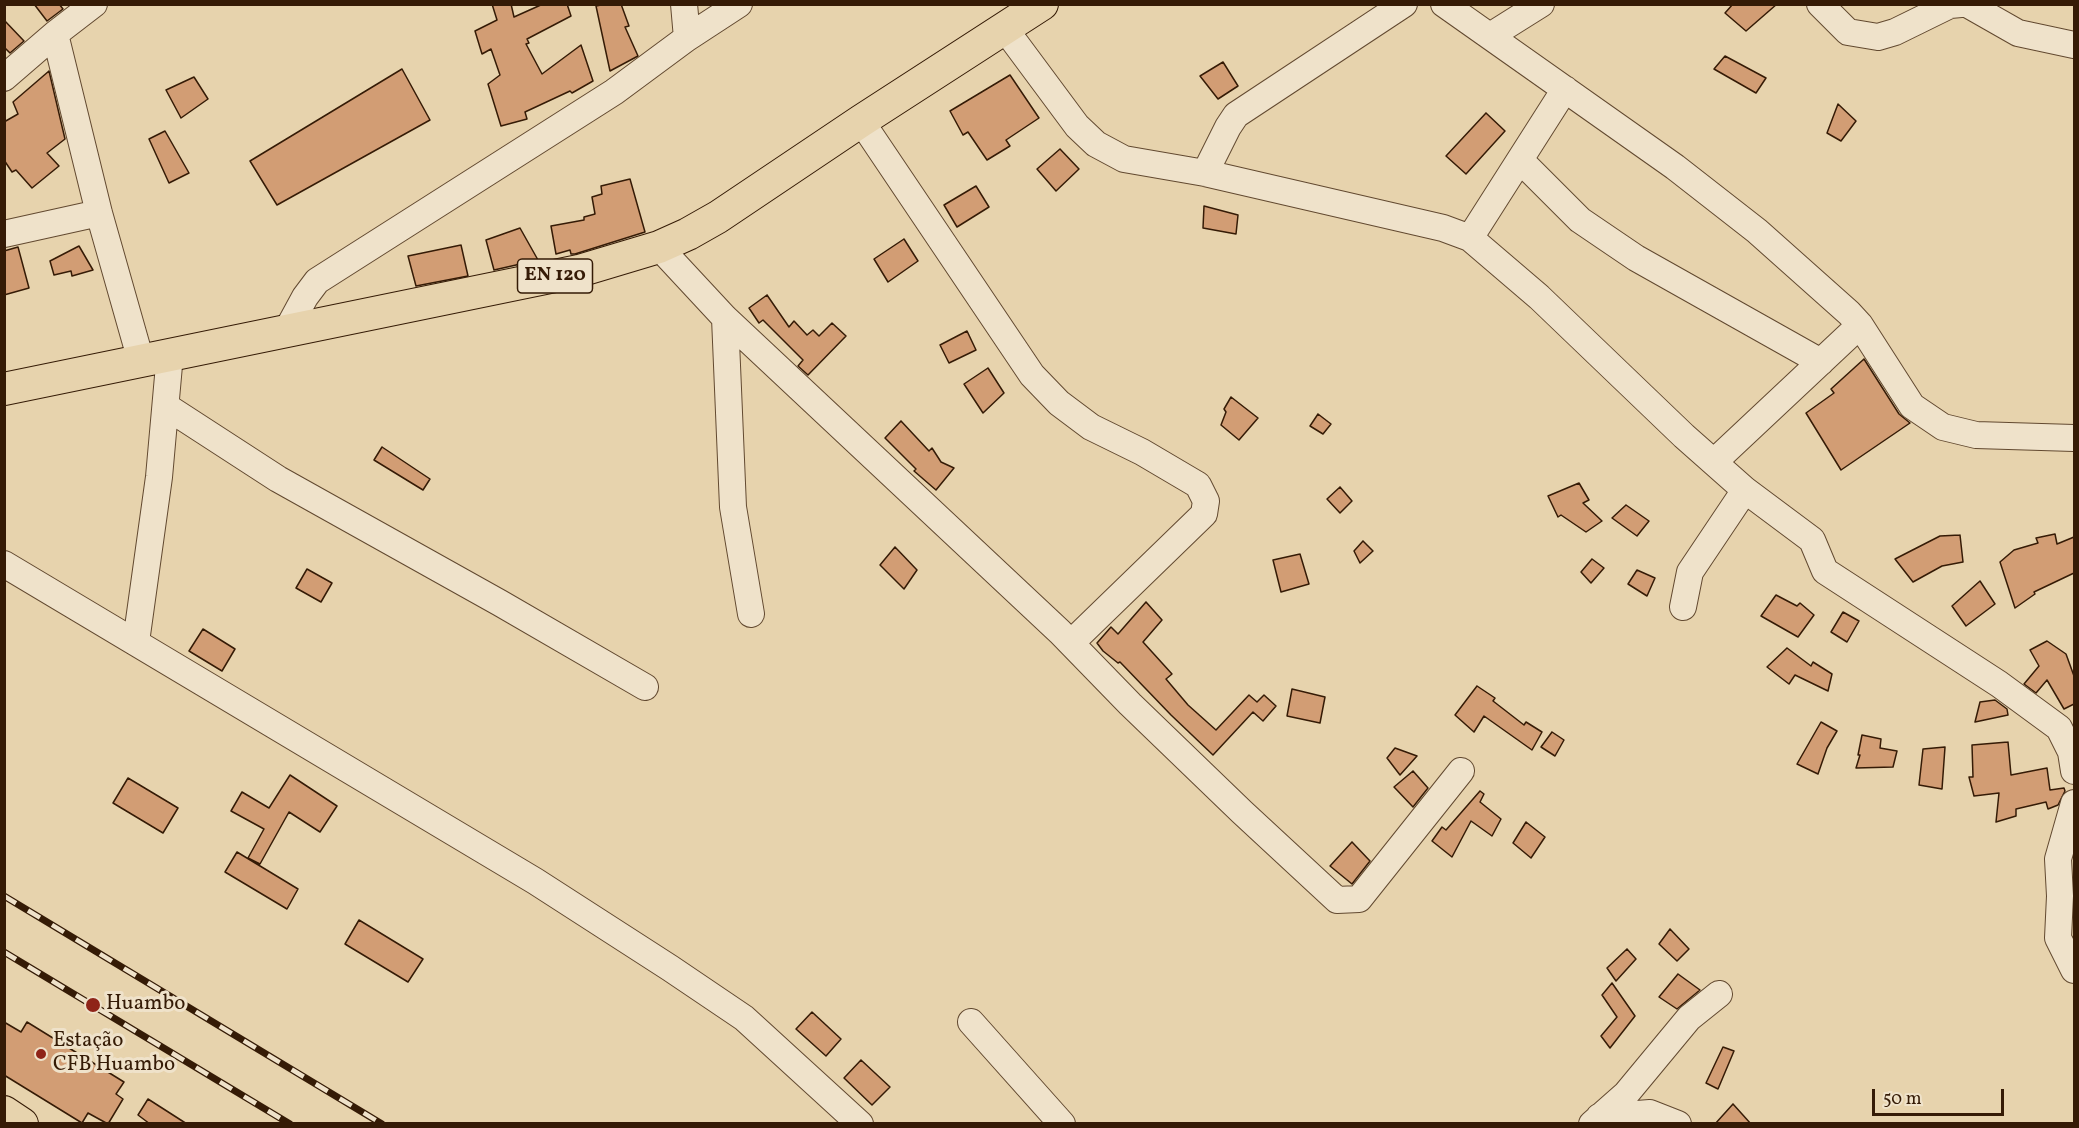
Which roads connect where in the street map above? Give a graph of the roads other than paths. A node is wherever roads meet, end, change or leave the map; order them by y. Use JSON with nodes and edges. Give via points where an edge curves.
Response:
{"nodes":[{"id":1,"x":94,"y":4,"type":"edge"},
{"id":2,"x":684,"y":4,"type":"edge"},
{"id":3,"x":739,"y":4,"type":"edge"},
{"id":4,"x":1042,"y":4,"type":"edge"},
{"id":5,"x":1404,"y":4,"type":"edge"},
{"id":6,"x":1444,"y":4,"type":"edge"},
{"id":7,"x":1541,"y":4,"type":"edge"},
{"id":8,"x":1820,"y":4,"type":"edge"},
{"id":9,"x":1961,"y":4,"type":"edge"},
{"id":10,"x":1967,"y":4,"type":"edge"},
{"id":11,"x":1005,"y":29,"type":"junction"},
{"id":12,"x":55,"y":34,"type":"junction"},
{"id":13,"x":1490,"y":36,"type":"junction"},
{"id":14,"x":687,"y":38,"type":"junction"},
{"id":15,"x":2074,"y":45,"type":"edge"},
{"id":16,"x":4,"y":78,"type":"edge"},
{"id":17,"x":1565,"y":89,"type":"junction"},
{"id":18,"x":861,"y":121,"type":"junction"},
{"id":19,"x":1520,"y":160,"type":"junction"},
{"id":20,"x":1205,"y":173,"type":"junction"},
{"id":21,"x":99,"y":213,"type":"junction"},
{"id":22,"x":4,"y":234,"type":"edge"},
{"id":23,"x":1470,"y":238,"type":"junction"},
{"id":24,"x":659,"y":247,"type":"junction"},
{"id":25,"x":725,"y":318,"type":"junction"},
{"id":26,"x":1860,"y":325,"type":"junction"},
{"id":27,"x":286,"y":332,"type":"junction"},
{"id":28,"x":156,"y":358,"type":"junction"},
{"id":29,"x":1821,"y":362,"type":"junction"},
{"id":30,"x":4,"y":389,"type":"edge"},
{"id":31,"x":167,"y":407,"type":"junction"},
{"id":32,"x":2074,"y":438,"type":"edge"},
{"id":33,"x":1714,"y":462,"type":"junction"},
{"id":34,"x":1745,"y":490,"type":"junction"},
{"id":35,"x":4,"y":564,"type":"edge"},
{"id":36,"x":1683,"y":607,"type":"dead end"},
{"id":37,"x":751,"y":614,"type":"dead end"},
{"id":38,"x":136,"y":642,"type":"junction"},
{"id":39,"x":1071,"y":643,"type":"junction"},
{"id":40,"x":645,"y":687,"type":"dead end"},
{"id":41,"x":1461,"y":771,"type":"dead end"},
{"id":42,"x":2074,"y":771,"type":"edge"},
{"id":43,"x":2074,"y":803,"type":"edge"},
{"id":44,"x":2074,"y":970,"type":"edge"},
{"id":45,"x":1719,"y":994,"type":"dead end"},
{"id":46,"x":971,"y":1022,"type":"dead end"},
{"id":47,"x":1595,"y":1120,"type":"edge"},
{"id":48,"x":860,"y":1124,"type":"edge"},
{"id":49,"x":1062,"y":1124,"type":"edge"},
{"id":50,"x":1678,"y":1124,"type":"edge"}],
"edges":[{"from":1,"to":12,"type":"street"},
{"from":2,"to":14,"type":"street"},
{"from":3,"to":14,"type":"street"},
{"from":4,"to":11,"type":"main road","number":"EN 120"},
{"from":5,"to":20,"type":"street","via":[[1236,115]]},
{"from":6,"to":13,"type":"street"},
{"from":7,"to":13,"type":"street"},
{"from":8,"to":9,"type":"street","via":[[1848,32],[1878,37],[1950,5]]},
{"from":10,"to":15,"type":"street","via":[[2018,33]]},
{"from":11,"to":18,"type":"main road","number":"EN 120"},
{"from":11,"to":20,"type":"street","via":[[1077,126],[1096,144],[1124,159]]},
{"from":12,"to":16,"type":"street"},
{"from":12,"to":21,"type":"street"},
{"from":13,"to":17,"type":"street"},
{"from":14,"to":27,"type":"street","via":[[614,92],[318,281]]},
{"from":17,"to":19,"type":"street"},
{"from":17,"to":26,"type":"street","via":[[1675,166],[1757,231]]},
{"from":18,"to":24,"type":"main road","number":"EN 120","via":[[718,217]]},
{"from":18,"to":39,"type":"street","via":[[1032,375],[1059,403],[1091,427],[1198,484],[1206,501],[1204,514]]},
{"from":19,"to":23,"type":"street"},
{"from":19,"to":29,"type":"street","via":[[1580,220],[1626,252]]},
{"from":20,"to":23,"type":"street","via":[[1443,228]]},
{"from":21,"to":22,"type":"street"},
{"from":21,"to":28,"type":"street"},
{"from":23,"to":33,"type":"street","via":[[1539,297]]},
{"from":24,"to":25,"type":"street"},
{"from":24,"to":27,"type":"main road","number":"EN 120","via":[[579,271]]},
{"from":25,"to":37,"type":"street","via":[[734,507]]},
{"from":25,"to":39,"type":"street"},
{"from":26,"to":29,"type":"street"},
{"from":26,"to":32,"type":"street","via":[[1912,406],[1942,427],[1976,435]]},
{"from":27,"to":28,"type":"main road","number":"EN 120"},
{"from":28,"to":30,"type":"main road","number":"EN 120"},
{"from":28,"to":31,"type":"street"},
{"from":29,"to":33,"type":"street"},
{"from":31,"to":38,"type":"street"},
{"from":31,"to":40,"type":"street","via":[[278,479]]},
{"from":33,"to":34,"type":"street"},
{"from":34,"to":36,"type":"street","via":[[1690,572]]},
{"from":34,"to":42,"type":"street","via":[[1812,540],[1825,571],[1999,684],[2059,728],[2071,752]]},
{"from":35,"to":38,"type":"street"},
{"from":38,"to":48,"type":"street","via":[[535,881],[670,968],[744,1018]]},
{"from":39,"to":41,"type":"street","via":[[1337,900],[1359,898]]},
{"from":43,"to":44,"type":"street","via":[[2058,859],[2058,938]]},
{"from":45,"to":47,"type":"street","via":[[1689,1018],[1626,1094]]},
{"from":46,"to":49,"type":"street"},
{"from":47,"to":50,"type":"street","via":[[1650,1113]]}]}
